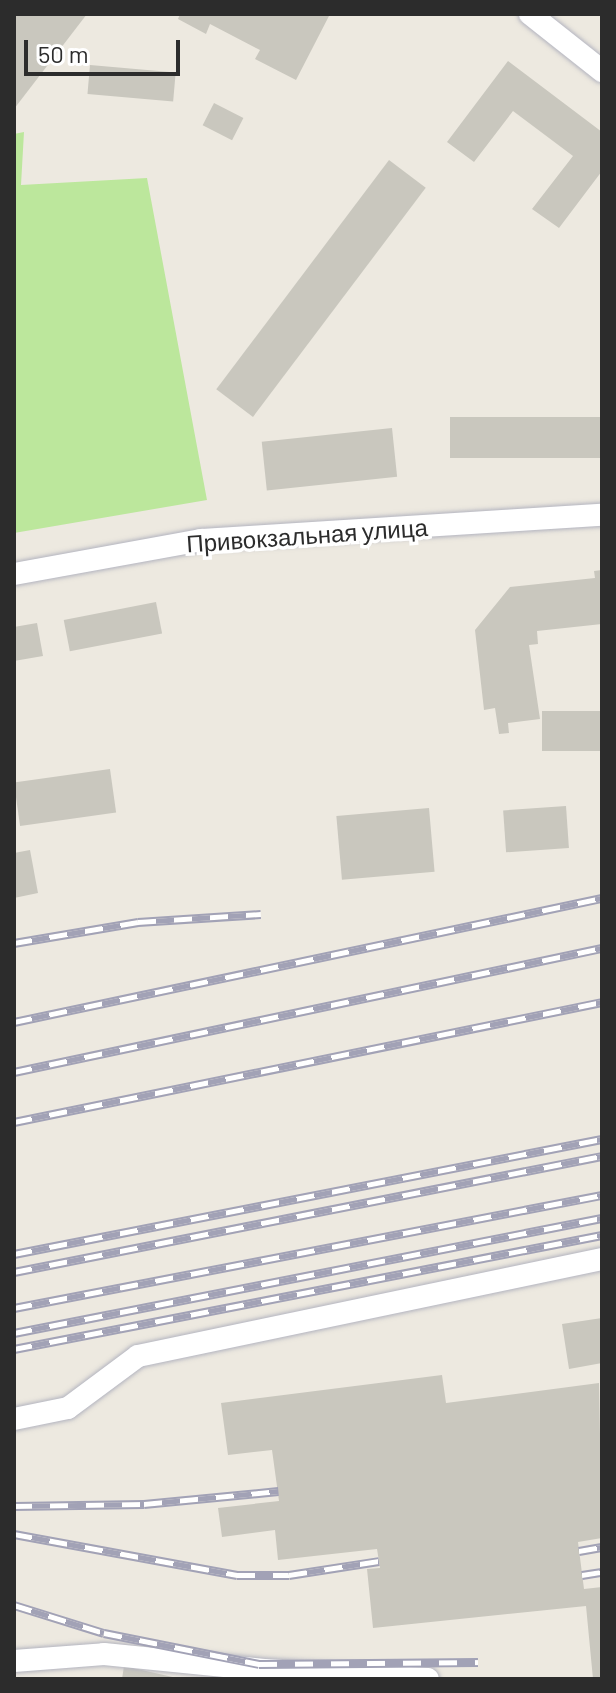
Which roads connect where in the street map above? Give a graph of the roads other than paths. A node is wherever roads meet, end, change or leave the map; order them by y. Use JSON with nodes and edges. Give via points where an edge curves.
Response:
{"nodes":[{"id":1,"x":530,"y":14,"type":"edge"},
{"id":2,"x":602,"y":71,"type":"edge"},
{"id":3,"x":602,"y":515,"type":"edge"},
{"id":4,"x":14,"y":574,"type":"edge"},
{"id":5,"x":602,"y":1259,"type":"edge"},
{"id":6,"x":14,"y":1419,"type":"edge"},
{"id":7,"x":14,"y":1661,"type":"edge"},
{"id":8,"x":428,"y":1679,"type":"edge"}],
"edges":[{"from":1,"to":2,"type":"street"},
{"from":3,"to":4,"type":"street","name":"Привокзальная улица","via":[[201,540]]},
{"from":5,"to":6,"type":"street","via":[[138,1356],[68,1408]]},
{"from":7,"to":8,"type":"street","via":[[104,1654]]}]}
